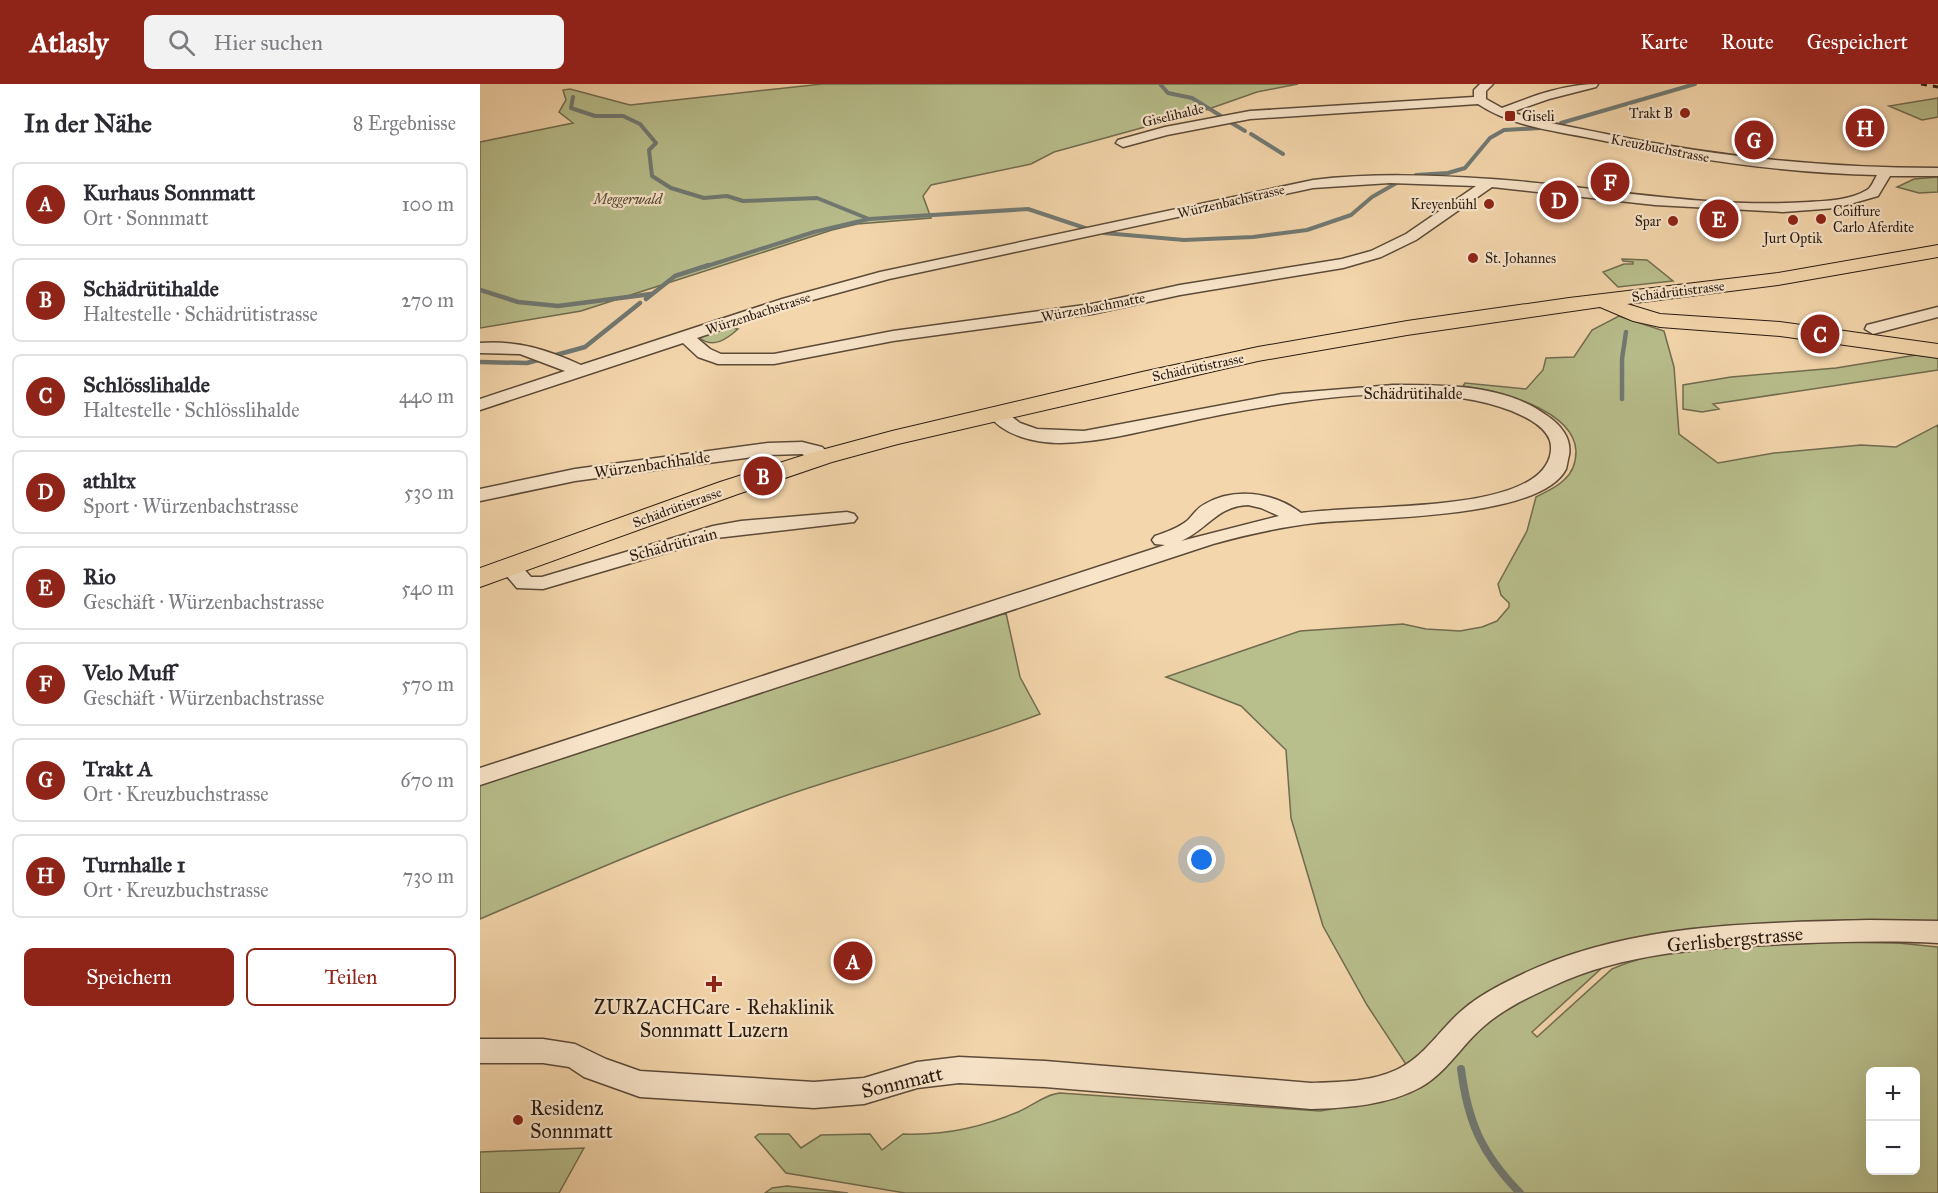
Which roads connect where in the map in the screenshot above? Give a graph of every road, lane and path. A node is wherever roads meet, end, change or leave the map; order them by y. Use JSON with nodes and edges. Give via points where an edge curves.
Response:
{"nodes":[{"id":1,"x":1487,"y":84,"type":"edge"},
{"id":2,"x":1592,"y":84,"type":"edge"},
{"id":3,"x":1480,"y":100,"type":"junction"},
{"id":4,"x":1501,"y":112,"type":"junction"},
{"id":5,"x":1124,"y":143,"type":"dead end"},
{"id":6,"x":1886,"y":172,"type":"junction"},
{"id":7,"x":1938,"y":172,"type":"edge"},
{"id":8,"x":1488,"y":183,"type":"junction"},
{"id":9,"x":1938,"y":251,"type":"edge"},
{"id":10,"x":1630,"y":297,"type":"junction"},
{"id":11,"x":1603,"y":300,"type":"junction"},
{"id":12,"x":1938,"y":312,"type":"edge"},
{"id":13,"x":1654,"y":320,"type":"junction"},
{"id":14,"x":1874,"y":329,"type":"dead end"},
{"id":15,"x":685,"y":336,"type":"junction"},
{"id":16,"x":480,"y":348,"type":"edge"},
{"id":17,"x":1938,"y":351,"type":"edge"},
{"id":18,"x":579,"y":371,"type":"junction"},
{"id":19,"x":480,"y":405,"type":"edge"},
{"id":20,"x":997,"y":414,"type":"junction"},
{"id":21,"x":823,"y":457,"type":"junction"},
{"id":22,"x":480,"y":495,"type":"edge"},
{"id":23,"x":847,"y":518,"type":"dead end"},
{"id":24,"x":1296,"y":519,"type":"junction"},
{"id":25,"x":510,"y":567,"type":"junction"},
{"id":26,"x":480,"y":578,"type":"edge"},
{"id":27,"x":1003,"y":588,"type":"dead end"},
{"id":28,"x":480,"y":777,"type":"edge"},
{"id":29,"x":1938,"y":932,"type":"edge"},
{"id":30,"x":483,"y":1051,"type":"edge"},
{"id":31,"x":1394,"y":1084,"type":"joint"}],
"edges":[{"from":1,"to":3,"type":"street","via":[[1480,90]]},
{"from":2,"to":4,"type":"street"},
{"from":3,"to":4,"type":"street","name":"Kreuzbuchstrasse"},
{"from":3,"to":5,"type":"street","name":"Giselihalde","via":[[1250,114]]},
{"from":4,"to":6,"type":"street","name":"Kreuzbuchstrasse","via":[[1720,159],[1822,170]]},
{"from":6,"to":7,"type":"street","name":"Kreuzbuchstrasse"},
{"from":6,"to":8,"type":"street","name":"Würzenbachstrasse","via":[[1883,186],[1868,195],[1845,203],[1788,208],[1721,207]]},
{"from":8,"to":15,"type":"street","name":"Würzenbachstrasse","via":[[1373,177],[1262,193],[886,275]]},
{"from":8,"to":15,"type":"street","name":"Würzenbachmatte","via":[[1411,237],[1376,254],[1343,262],[1092,309],[893,336],[774,359],[712,357]]},
{"from":9,"to":10,"type":"main road","name":"Schädrütistrasse","via":[[1778,279]]},
{"from":10,"to":11,"type":"main road","name":"Schädrütistrasse"},
{"from":10,"to":13,"type":"main road"},
{"from":11,"to":13,"type":"main road","via":[[1624,313]]},
{"from":11,"to":20,"type":"main road","name":"Schädrütistrasse","via":[[1269,352]]},
{"from":12,"to":14,"type":"street"},
{"from":13,"to":17,"type":"main road","via":[[1794,331]]},
{"from":15,"to":18,"type":"street","name":"Würzenbachstrasse"},
{"from":16,"to":18,"type":"street","via":[[536,351]]},
{"from":18,"to":19,"type":"street","name":"Würzenbachstrasse"},
{"from":20,"to":21,"type":"main road","name":"Schädrütistrasse"},
{"from":20,"to":24,"type":"street","name":"Schädrütihalde","via":[[1005,423],[1024,431],[1075,436],[1117,432],[1255,404],[1353,393],[1441,390],[1470,392],[1517,405],[1539,417],[1554,431],[1561,445],[1561,460],[1554,471],[1529,489],[1507,498],[1437,509]]},
{"from":21,"to":22,"type":"street","name":"Würzenbachhalde","via":[[802,448],[768,449],[575,475]]},
{"from":21,"to":25,"type":"main road","name":"Schädrütistrasse"},
{"from":23,"to":25,"type":"street","name":"Schädrütirain","via":[[713,532],[543,583],[525,583]]},
{"from":24,"to":27,"type":"street","via":[[1282,509],[1254,500],[1224,502],[1204,513],[1195,525],[1165,540]]},
{"from":24,"to":28,"type":"street","name":"Schädrütihalde","via":[[1175,549]]},
{"from":25,"to":26,"type":"main road","name":"Schädrütistrasse"},
{"from":29,"to":31,"type":"street","name":"Gerlisbergstrasse","via":[[1703,937],[1618,952],[1550,974],[1472,1018],[1420,1072]]},
{"from":30,"to":31,"type":"street","name":"Sonnmatt","via":[[543,1051],[575,1056],[594,1068],[640,1084],[814,1095],[864,1091],[917,1075],[959,1070],[1311,1096],[1350,1095]]}]}
